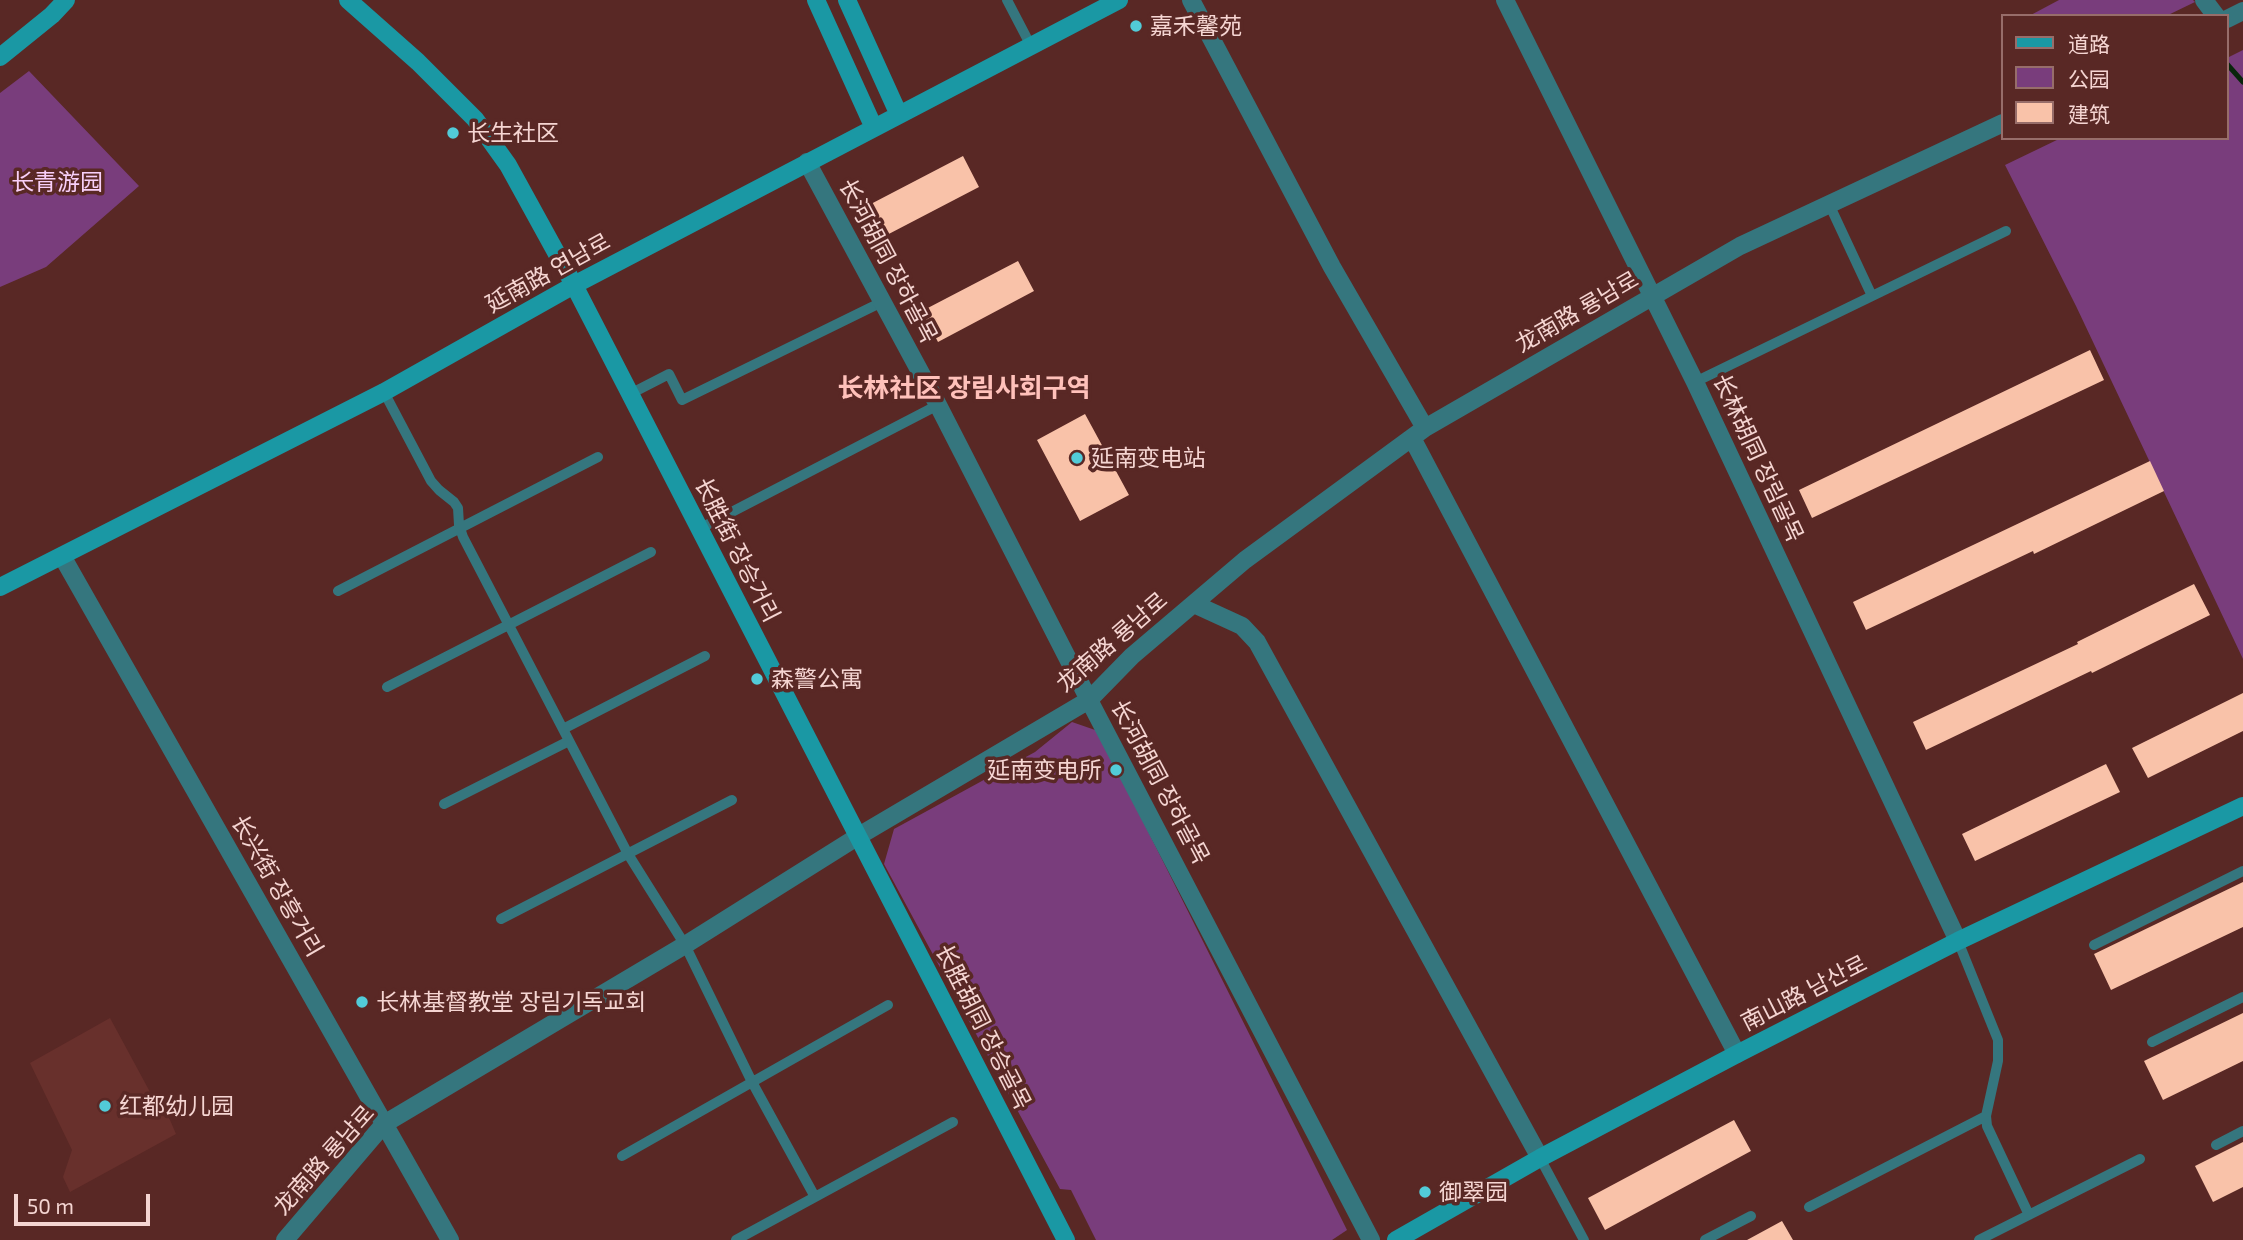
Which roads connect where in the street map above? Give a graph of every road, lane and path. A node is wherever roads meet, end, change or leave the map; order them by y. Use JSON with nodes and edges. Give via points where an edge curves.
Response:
{"nodes":[{"id":1,"x":66,"y":0,"type":"edge"},
{"id":2,"x":348,"y":0,"type":"edge"},
{"id":3,"x":816,"y":0,"type":"edge"},
{"id":4,"x":847,"y":0,"type":"edge"},
{"id":5,"x":1007,"y":0,"type":"edge"},
{"id":6,"x":1119,"y":0,"type":"edge"},
{"id":7,"x":1191,"y":0,"type":"edge"},
{"id":8,"x":1505,"y":0,"type":"edge"},
{"id":9,"x":1031,"y":46,"type":"junction"},
{"id":10,"x":0,"y":57,"type":"edge"},
{"id":11,"x":899,"y":116,"type":"junction"},
{"id":12,"x":2002,"y":123,"type":"edge"},
{"id":13,"x":874,"y":128,"type":"junction"},
{"id":14,"x":807,"y":162,"type":"junction"},
{"id":15,"x":1829,"y":204,"type":"junction"},
{"id":16,"x":2006,"y":231,"type":"dead end"},
{"id":17,"x":574,"y":285,"type":"junction"},
{"id":18,"x":1872,"y":296,"type":"junction"},
{"id":19,"x":1652,"y":298,"type":"junction"},
{"id":20,"x":882,"y":302,"type":"junction"},
{"id":21,"x":1695,"y":382,"type":"junction"},
{"id":22,"x":384,"y":392,"type":"junction"},
{"id":23,"x":630,"y":394,"type":"junction"},
{"id":24,"x":938,"y":405,"type":"junction"},
{"id":25,"x":1419,"y":433,"type":"junction"},
{"id":26,"x":598,"y":457,"type":"dead end"},
{"id":27,"x":460,"y":528,"type":"junction"},
{"id":28,"x":699,"y":529,"type":"junction"},
{"id":29,"x":651,"y":551,"type":"dead end"},
{"id":30,"x":62,"y":556,"type":"junction"},
{"id":31,"x":0,"y":587,"type":"edge"},
{"id":32,"x":338,"y":591,"type":"dead end"},
{"id":33,"x":1194,"y":604,"type":"junction"},
{"id":34,"x":508,"y":625,"type":"junction"},
{"id":35,"x":705,"y":656,"type":"dead end"},
{"id":36,"x":387,"y":687,"type":"dead end"},
{"id":37,"x":1089,"y":700,"type":"junction"},
{"id":38,"x":563,"y":729,"type":"junction"},
{"id":39,"x":569,"y":741,"type":"junction"},
{"id":40,"x":732,"y":800,"type":"dead end"},
{"id":41,"x":444,"y":804,"type":"dead end"},
{"id":42,"x":2243,"y":806,"type":"edge"},
{"id":43,"x":857,"y":837,"type":"junction"},
{"id":44,"x":628,"y":854,"type":"junction"},
{"id":45,"x":2243,"y":871,"type":"edge"},
{"id":46,"x":502,"y":919,"type":"dead end"},
{"id":47,"x":1958,"y":942,"type":"junction"},
{"id":48,"x":685,"y":945,"type":"junction"},
{"id":49,"x":2094,"y":945,"type":"dead end"},
{"id":50,"x":2243,"y":997,"type":"edge"},
{"id":51,"x":888,"y":1005,"type":"dead end"},
{"id":52,"x":2152,"y":1042,"type":"dead end"},
{"id":53,"x":1737,"y":1054,"type":"junction"},
{"id":54,"x":752,"y":1082,"type":"junction"},
{"id":55,"x":1986,"y":1116,"type":"junction"},
{"id":56,"x":953,"y":1122,"type":"dead end"},
{"id":57,"x":384,"y":1124,"type":"junction"},
{"id":58,"x":2243,"y":1131,"type":"edge"},
{"id":59,"x":2216,"y":1145,"type":"dead end"},
{"id":60,"x":622,"y":1156,"type":"dead end"},
{"id":61,"x":1540,"y":1158,"type":"junction"},
{"id":62,"x":2140,"y":1159,"type":"dead end"},
{"id":63,"x":815,"y":1197,"type":"junction"},
{"id":64,"x":1809,"y":1206,"type":"dead end"},
{"id":65,"x":2029,"y":1215,"type":"junction"},
{"id":66,"x":1751,"y":1216,"type":"dead end"},
{"id":67,"x":285,"y":1240,"type":"edge"},
{"id":68,"x":450,"y":1240,"type":"edge"},
{"id":69,"x":736,"y":1240,"type":"edge"},
{"id":70,"x":1066,"y":1240,"type":"edge"},
{"id":71,"x":1371,"y":1240,"type":"edge"},
{"id":72,"x":1396,"y":1240,"type":"edge"},
{"id":73,"x":1584,"y":1240,"type":"edge"},
{"id":74,"x":1705,"y":1240,"type":"edge"},
{"id":75,"x":1979,"y":1240,"type":"edge"}],
"edges":[{"from":1,"to":10,"type":"street"},
{"from":2,"to":17,"type":"street","name":"长胜街 장승거리","via":[[475,119],[508,165]]},
{"from":3,"to":13,"type":"street"},
{"from":4,"to":11,"type":"street"},
{"from":5,"to":9,"type":"lane"},
{"from":6,"to":9,"type":"street","name":"延南路 연남로"},
{"from":7,"to":25,"type":"street"},
{"from":8,"to":19,"type":"street","name":"长林胡同 장림골목"},
{"from":9,"to":11,"type":"street","name":"延南路 연남로"},
{"from":11,"to":13,"type":"street","name":"延南路 연남로"},
{"from":12,"to":15,"type":"street","name":"龙南路 룡남로"},
{"from":13,"to":14,"type":"street","name":"延南路 연남로"},
{"from":14,"to":17,"type":"street","name":"延南路 연남로"},
{"from":14,"to":20,"type":"street","name":"长河胡同 장하골목"},
{"from":15,"to":18,"type":"lane"},
{"from":15,"to":19,"type":"street","name":"龙南路 룡남로","via":[[1740,246]]},
{"from":16,"to":18,"type":"lane"},
{"from":17,"to":22,"type":"street","name":"延南路 연남로"},
{"from":17,"to":23,"type":"street","name":"长胜街 장승거리"},
{"from":18,"to":21,"type":"lane"},
{"from":19,"to":21,"type":"street","name":"长林胡同 장림골목"},
{"from":19,"to":25,"type":"street","name":"龙南路 룡남로"},
{"from":20,"to":23,"type":"lane","via":[[682,400],[669,374]]},
{"from":20,"to":24,"type":"street","name":"长河胡同 장하골목"},
{"from":21,"to":47,"type":"street","name":"长林胡同 장림골목"},
{"from":22,"to":27,"type":"lane","via":[[431,481],[458,508]]},
{"from":22,"to":30,"type":"street","name":"延南路 연남로"},
{"from":23,"to":28,"type":"street","name":"长胜街 장승거리"},
{"from":24,"to":28,"type":"lane"},
{"from":24,"to":37,"type":"street","name":"长河胡同 장하골목"},
{"from":25,"to":33,"type":"street","name":"龙南路 룡남로","via":[[1245,560]]},
{"from":25,"to":53,"type":"street"},
{"from":26,"to":27,"type":"lane"},
{"from":27,"to":32,"type":"lane"},
{"from":27,"to":34,"type":"lane"},
{"from":28,"to":43,"type":"street","name":"长胜街 장승거리"},
{"from":29,"to":34,"type":"lane"},
{"from":30,"to":31,"type":"street","name":"延南路 연남로"},
{"from":30,"to":57,"type":"street","name":"长兴街 장흥거리"},
{"from":33,"to":37,"type":"street","name":"龙南路 룡남로"},
{"from":33,"to":61,"type":"street","via":[[1242,626],[1257,642]]},
{"from":34,"to":36,"type":"lane"},
{"from":34,"to":38,"type":"lane"},
{"from":35,"to":38,"type":"lane"},
{"from":37,"to":43,"type":"street","name":"龙南路 룡남로"},
{"from":37,"to":71,"type":"street","name":"长河胡同 장하골목"},
{"from":38,"to":39,"type":"lane"},
{"from":39,"to":41,"type":"lane"},
{"from":39,"to":44,"type":"lane"},
{"from":40,"to":44,"type":"lane"},
{"from":42,"to":47,"type":"street","name":"南山路 남산로"},
{"from":43,"to":48,"type":"street","name":"龙南路 룡남로"},
{"from":43,"to":70,"type":"street","name":"长胜胡同 장승골목"},
{"from":44,"to":46,"type":"lane"},
{"from":44,"to":48,"type":"lane"},
{"from":45,"to":49,"type":"lane"},
{"from":47,"to":53,"type":"street","name":"南山路 남산로"},
{"from":47,"to":55,"type":"lane","via":[[1998,1040]]},
{"from":48,"to":54,"type":"lane"},
{"from":48,"to":57,"type":"street","name":"龙南路 룡남로"},
{"from":50,"to":52,"type":"lane"},
{"from":51,"to":54,"type":"lane"},
{"from":53,"to":61,"type":"street","name":"南山路 남산로"},
{"from":54,"to":60,"type":"lane"},
{"from":54,"to":63,"type":"lane"},
{"from":55,"to":64,"type":"lane"},
{"from":55,"to":65,"type":"lane"},
{"from":56,"to":63,"type":"lane"},
{"from":57,"to":67,"type":"street","name":"龙南路 룡남로"},
{"from":57,"to":68,"type":"street","name":"长兴街 장흥거리"},
{"from":58,"to":59,"type":"lane"},
{"from":61,"to":72,"type":"street","name":"南山路 남산로"},
{"from":61,"to":73,"type":"lane"},
{"from":62,"to":65,"type":"lane"},
{"from":63,"to":69,"type":"lane"},
{"from":65,"to":75,"type":"lane"},
{"from":66,"to":74,"type":"lane"}]}
